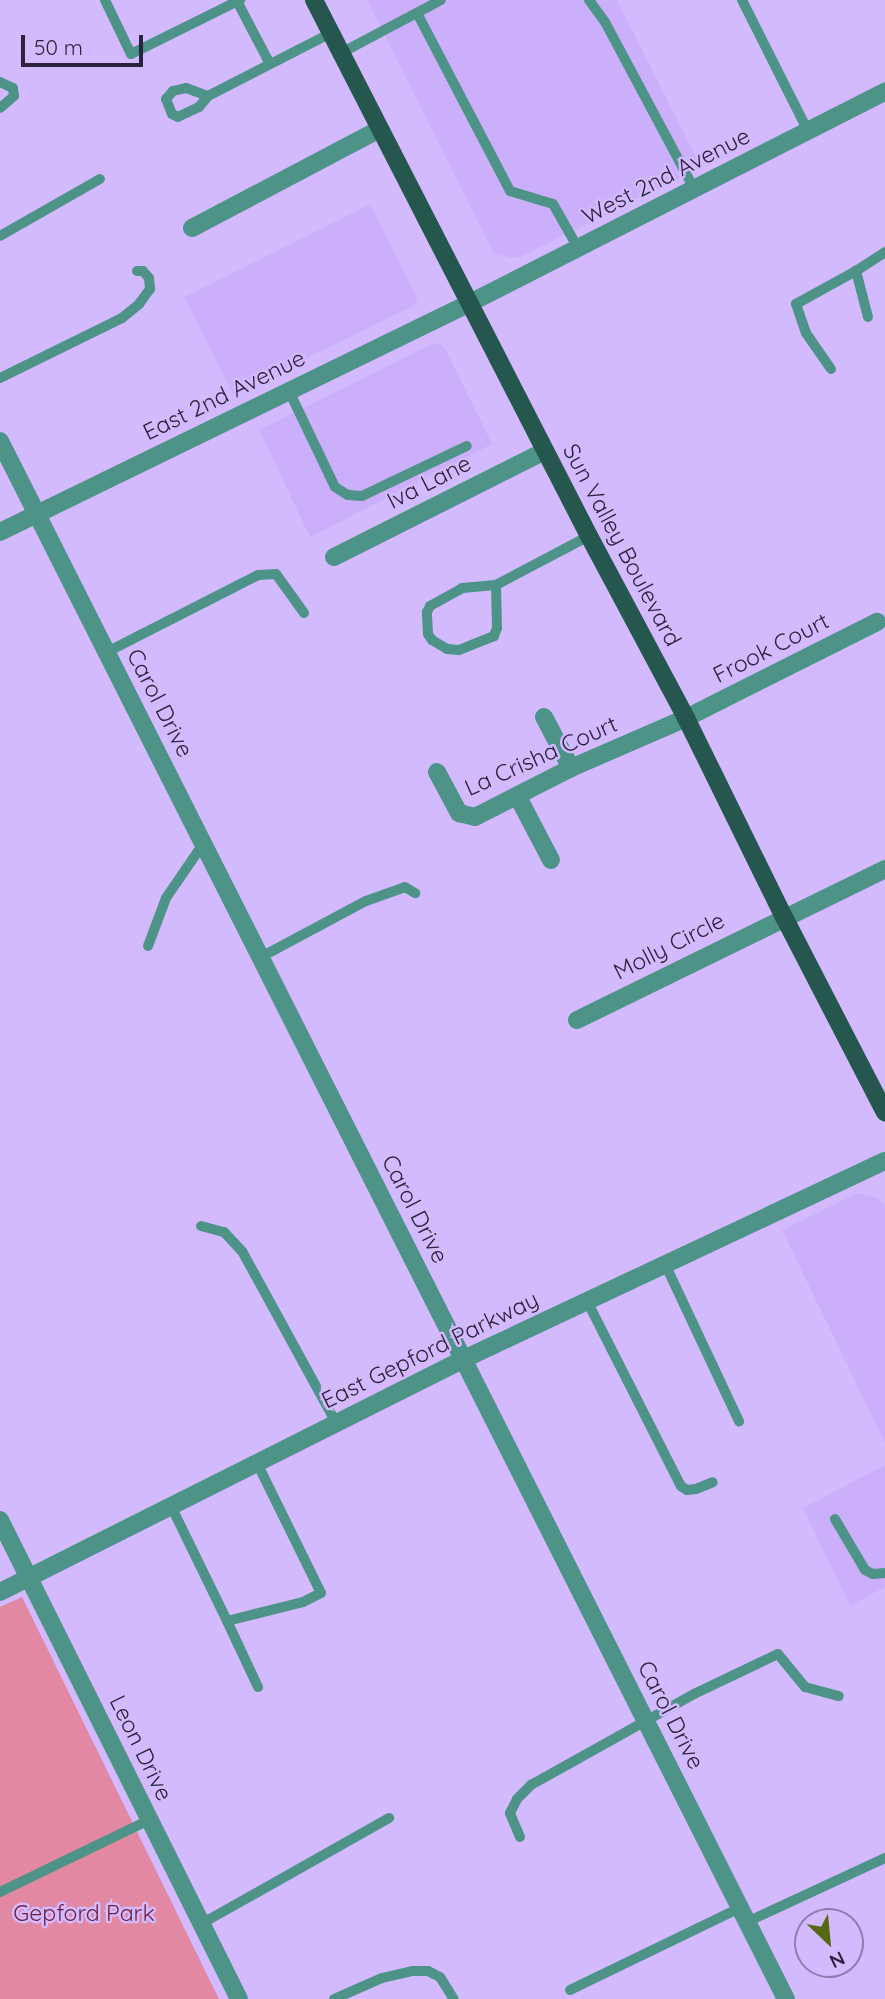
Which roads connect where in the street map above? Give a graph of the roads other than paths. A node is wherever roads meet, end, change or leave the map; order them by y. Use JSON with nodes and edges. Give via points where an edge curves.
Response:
{"nodes":[{"id":1,"x":104,"y":0,"type":"edge"},
{"id":2,"x":314,"y":0,"type":"edge"},
{"id":3,"x":441,"y":0,"type":"edge"},
{"id":4,"x":589,"y":0,"type":"edge"},
{"id":5,"x":742,"y":0,"type":"edge"},
{"id":6,"x":239,"y":1,"type":"edge"},
{"id":7,"x":417,"y":13,"type":"junction"},
{"id":8,"x":331,"y":33,"type":"junction"},
{"id":9,"x":341,"y":53,"type":"junction"},
{"id":10,"x":270,"y":64,"type":"junction"},
{"id":11,"x":0,"y":82,"type":"edge"},
{"id":12,"x":885,"y":92,"type":"edge"},
{"id":13,"x":208,"y":96,"type":"dead end"},
{"id":14,"x":0,"y":108,"type":"edge"},
{"id":15,"x":380,"y":129,"type":"junction"},
{"id":16,"x":808,"y":131,"type":"junction"},
{"id":17,"x":100,"y":178,"type":"dead end"},
{"id":18,"x":694,"y":189,"type":"junction"},
{"id":19,"x":192,"y":228,"type":"dead end"},
{"id":20,"x":0,"y":236,"type":"edge"},
{"id":21,"x":578,"y":248,"type":"junction"},
{"id":22,"x":885,"y":252,"type":"edge"},
{"id":23,"x":136,"y":271,"type":"dead end"},
{"id":24,"x":856,"y":271,"type":"junction"},
{"id":25,"x":470,"y":303,"type":"junction"},
{"id":26,"x":868,"y":317,"type":"dead end"},
{"id":27,"x":831,"y":369,"type":"dead end"},
{"id":28,"x":0,"y":378,"type":"edge"},
{"id":29,"x":289,"y":391,"type":"junction"},
{"id":30,"x":0,"y":441,"type":"edge"},
{"id":31,"x":467,"y":446,"type":"dead end"},
{"id":32,"x":545,"y":451,"type":"junction"},
{"id":33,"x":37,"y":514,"type":"junction"},
{"id":34,"x":0,"y":532,"type":"edge"},
{"id":35,"x":589,"y":536,"type":"junction"},
{"id":36,"x":334,"y":557,"type":"dead end"},
{"id":37,"x":496,"y":585,"type":"junction"},
{"id":38,"x":304,"y":613,"type":"dead end"},
{"id":39,"x":877,"y":622,"type":"dead end"},
{"id":40,"x":107,"y":652,"type":"junction"},
{"id":41,"x":544,"y":717,"type":"dead end"},
{"id":42,"x":686,"y":718,"type":"junction"},
{"id":43,"x":571,"y":768,"type":"junction"},
{"id":44,"x":437,"y":772,"type":"dead end"},
{"id":45,"x":518,"y":797,"type":"junction"},
{"id":46,"x":204,"y":844,"type":"junction"},
{"id":47,"x":551,"y":860,"type":"dead end"},
{"id":48,"x":885,"y":869,"type":"edge"},
{"id":49,"x":415,"y":893,"type":"dead end"},
{"id":50,"x":784,"y":918,"type":"junction"},
{"id":51,"x":148,"y":946,"type":"dead end"},
{"id":52,"x":261,"y":957,"type":"junction"},
{"id":53,"x":577,"y":1020,"type":"dead end"},
{"id":54,"x":885,"y":1113,"type":"edge"},
{"id":55,"x":885,"y":1161,"type":"edge"},
{"id":56,"x":201,"y":1226,"type":"dead end"},
{"id":57,"x":665,"y":1265,"type":"junction"},
{"id":58,"x":587,"y":1301,"type":"junction"},
{"id":59,"x":464,"y":1359,"type":"junction"},
{"id":60,"x":739,"y":1421,"type":"dead end"},
{"id":61,"x":336,"y":1423,"type":"junction"},
{"id":62,"x":257,"y":1463,"type":"junction"},
{"id":63,"x":713,"y":1482,"type":"dead end"},
{"id":64,"x":171,"y":1506,"type":"junction"},
{"id":65,"x":835,"y":1519,"type":"dead end"},
{"id":66,"x":0,"y":1520,"type":"edge"},
{"id":67,"x":885,"y":1573,"type":"edge"},
{"id":68,"x":29,"y":1578,"type":"junction"},
{"id":69,"x":0,"y":1592,"type":"edge"},
{"id":70,"x":227,"y":1621,"type":"junction"},
{"id":71,"x":258,"y":1687,"type":"dead end"},
{"id":72,"x":839,"y":1696,"type":"dead end"},
{"id":73,"x":646,"y":1720,"type":"junction"},
{"id":74,"x":390,"y":1818,"type":"dead end"},
{"id":75,"x":149,"y":1820,"type":"junction"},
{"id":76,"x":520,"y":1837,"type":"dead end"},
{"id":77,"x":885,"y":1858,"type":"edge"},
{"id":78,"x":0,"y":1892,"type":"edge"},
{"id":79,"x":744,"y":1915,"type":"junction"},
{"id":80,"x":201,"y":1924,"type":"junction"},
{"id":81,"x":570,"y":1990,"type":"dead end"},
{"id":82,"x":239,"y":1999,"type":"edge"},
{"id":83,"x":334,"y":1999,"type":"edge"},
{"id":84,"x":454,"y":1999,"type":"edge"},
{"id":85,"x":786,"y":1999,"type":"edge"}],
"edges":[{"from":1,"to":6,"type":"lane","via":[[131,54]]},
{"from":2,"to":8,"type":"main road","name":"Sun Valley Boulevard"},
{"from":3,"to":7,"type":"lane"},
{"from":4,"to":18,"type":"lane"},
{"from":5,"to":16,"type":"lane"},
{"from":6,"to":10,"type":"lane"},
{"from":7,"to":9,"type":"lane"},
{"from":7,"to":21,"type":"lane","via":[[510,191],[553,204]]},
{"from":8,"to":9,"type":"main road","name":"Sun Valley Boulevard"},
{"from":8,"to":10,"type":"lane"},
{"from":9,"to":15,"type":"main road","name":"Sun Valley Boulevard"},
{"from":10,"to":13,"type":"lane"},
{"from":11,"to":14,"type":"lane","via":[[13,88],[14,96]]},
{"from":12,"to":16,"type":"street","name":"West 2nd Avenue"},
{"from":15,"to":19,"type":"street"},
{"from":15,"to":25,"type":"main road","name":"Sun Valley Boulevard"},
{"from":16,"to":18,"type":"street","name":"West 2nd Avenue"},
{"from":17,"to":20,"type":"lane"},
{"from":18,"to":21,"type":"street","name":"West 2nd Avenue"},
{"from":21,"to":25,"type":"street","name":"West 2nd Avenue"},
{"from":22,"to":24,"type":"lane"},
{"from":23,"to":28,"type":"lane","via":[[149,278],[150,289],[122,318]]},
{"from":24,"to":26,"type":"lane"},
{"from":24,"to":27,"type":"lane","via":[[796,304],[806,333]]},
{"from":25,"to":29,"type":"street","name":"East 2nd Avenue"},
{"from":25,"to":32,"type":"main road","name":"Sun Valley Boulevard"},
{"from":29,"to":31,"type":"lane","via":[[335,487],[348,495],[362,496]]},
{"from":29,"to":33,"type":"street","name":"East 2nd Avenue"},
{"from":30,"to":33,"type":"street","name":"Carol Drive"},
{"from":32,"to":35,"type":"main road","name":"Sun Valley Boulevard"},
{"from":32,"to":36,"type":"street","name":"Iva Lane"},
{"from":33,"to":34,"type":"street","name":"East 2nd Avenue"},
{"from":33,"to":40,"type":"street","name":"Carol Drive"},
{"from":35,"to":37,"type":"lane"},
{"from":35,"to":42,"type":"main road","name":"Sun Valley Boulevard"},
{"from":37,"to":37,"type":"lane","via":[[461,588],[430,606],[428,634],[432,640],[459,650],[494,636]]},
{"from":38,"to":40,"type":"lane","via":[[276,574],[258,575]]},
{"from":39,"to":42,"type":"street","name":"Frook Court"},
{"from":40,"to":46,"type":"street","name":"Carol Drive"},
{"from":41,"to":43,"type":"street"},
{"from":42,"to":43,"type":"street","name":"La Crisha Court"},
{"from":42,"to":50,"type":"main road","name":"Sun Valley Boulevard"},
{"from":43,"to":45,"type":"street","name":"La Crisha Court"},
{"from":44,"to":45,"type":"street","name":"La Crisha Court","via":[[451,802],[467,816],[475,817]]},
{"from":45,"to":47,"type":"street"},
{"from":46,"to":51,"type":"lane","via":[[166,898]]},
{"from":46,"to":52,"type":"street","name":"Carol Drive"},
{"from":48,"to":50,"type":"street","name":"Molly Circle"},
{"from":49,"to":52,"type":"lane","via":[[405,887],[366,901]]},
{"from":50,"to":53,"type":"street","name":"Molly Circle"},
{"from":50,"to":54,"type":"main road","name":"Sun Valley Boulevard"},
{"from":52,"to":59,"type":"street","name":"Carol Drive"},
{"from":55,"to":57,"type":"street","name":"East Gepford Parkway"},
{"from":56,"to":61,"type":"lane","via":[[224,1232],[242,1251]]},
{"from":57,"to":58,"type":"street","name":"East Gepford Parkway"},
{"from":57,"to":60,"type":"lane"},
{"from":58,"to":59,"type":"street","name":"East Gepford Parkway"},
{"from":58,"to":63,"type":"lane","via":[[681,1486],[696,1489]]},
{"from":59,"to":61,"type":"street","name":"East Gepford Parkway"},
{"from":59,"to":73,"type":"street","name":"Carol Drive"},
{"from":61,"to":62,"type":"street","name":"East Gepford Parkway"},
{"from":62,"to":64,"type":"street","name":"East Gepford Parkway"},
{"from":62,"to":70,"type":"lane","via":[[321,1593]]},
{"from":64,"to":68,"type":"street","name":"East Gepford Parkway"},
{"from":64,"to":70,"type":"lane"},
{"from":65,"to":67,"type":"lane","via":[[865,1570]]},
{"from":66,"to":68,"type":"street","name":"Leon Drive"},
{"from":68,"to":69,"type":"street","name":"East Gepford Parkway"},
{"from":68,"to":75,"type":"street","name":"Leon Drive"},
{"from":70,"to":71,"type":"lane"},
{"from":72,"to":73,"type":"lane","via":[[805,1687],[778,1654]]},
{"from":73,"to":76,"type":"lane","via":[[531,1785],[510,1814]]},
{"from":73,"to":79,"type":"street","name":"Carol Drive"},
{"from":74,"to":80,"type":"lane"},
{"from":75,"to":78,"type":"lane"},
{"from":75,"to":80,"type":"street","name":"Leon Drive"},
{"from":77,"to":79,"type":"lane"},
{"from":79,"to":81,"type":"lane"},
{"from":79,"to":85,"type":"street","name":"Carol Drive"},
{"from":80,"to":82,"type":"street","name":"Leon Drive"},
{"from":83,"to":84,"type":"lane","via":[[413,1970],[440,1977]]}]}
